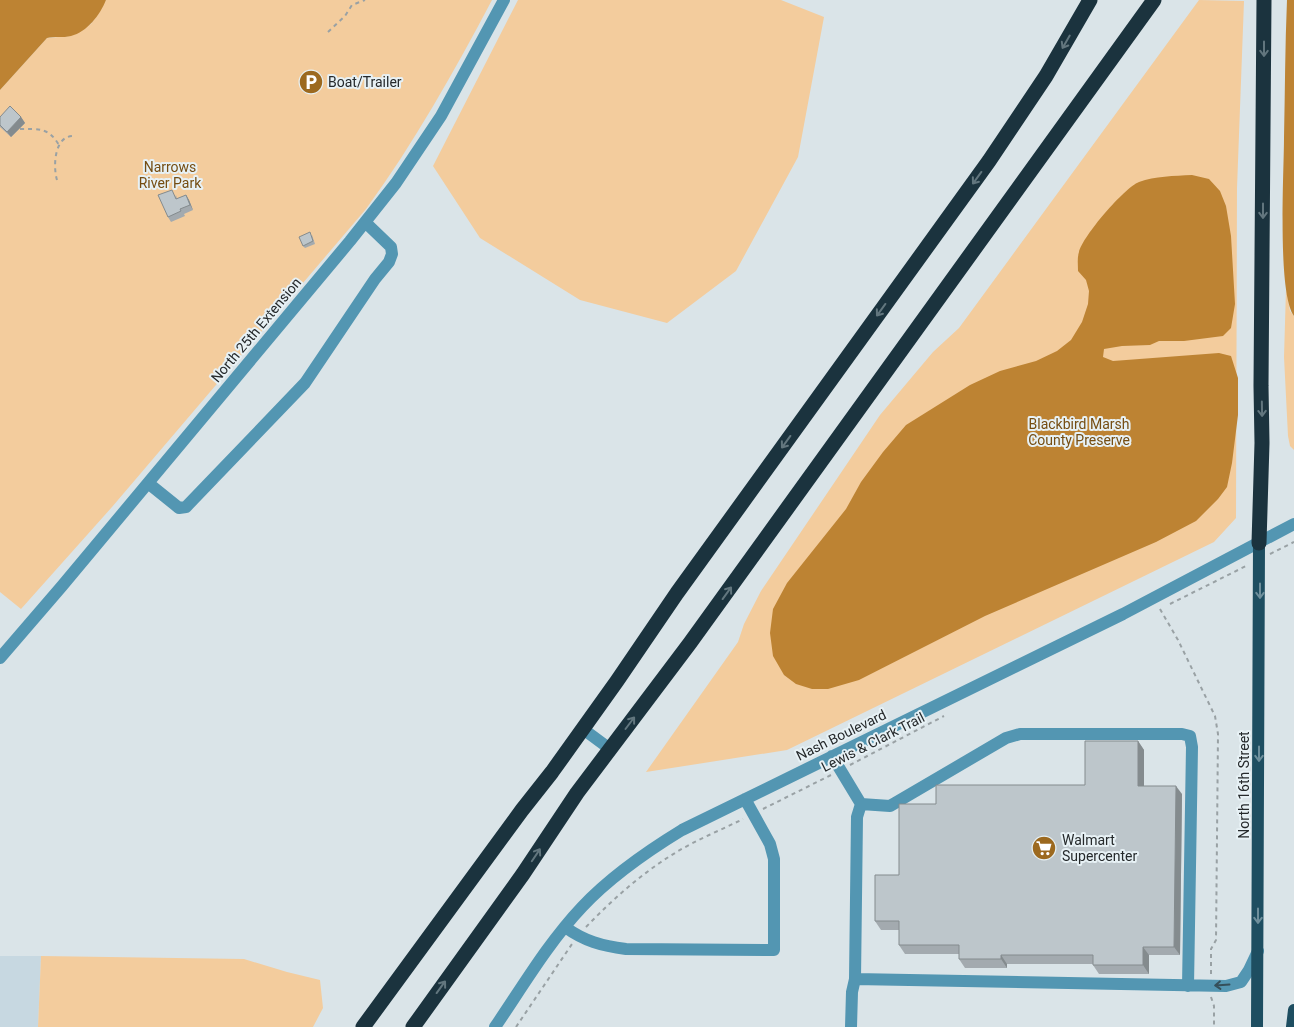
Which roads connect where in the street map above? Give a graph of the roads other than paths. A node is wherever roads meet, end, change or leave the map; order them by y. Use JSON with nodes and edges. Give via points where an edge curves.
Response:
{"nodes":[{"id":1,"x":504,"y":0,"type":"edge"},
{"id":2,"x":1090,"y":0,"type":"edge"},
{"id":3,"x":1154,"y":0,"type":"edge"},
{"id":4,"x":1264,"y":0,"type":"edge"},
{"id":5,"x":365,"y":222,"type":"junction"},
{"id":6,"x":148,"y":483,"type":"junction"},
{"id":7,"x":1294,"y":524,"type":"edge"},
{"id":8,"x":1259,"y":542,"type":"junction"},
{"id":9,"x":0,"y":658,"type":"edge"},
{"id":10,"x":583,"y":729,"type":"junction"},
{"id":11,"x":610,"y":749,"type":"junction"},
{"id":12,"x":832,"y":756,"type":"junction"},
{"id":13,"x":745,"y":799,"type":"junction"},
{"id":14,"x":861,"y":804,"type":"junction"},
{"id":15,"x":565,"y":927,"type":"junction"},
{"id":16,"x":1258,"y":951,"type":"junction"},
{"id":17,"x":855,"y":979,"type":"junction"},
{"id":18,"x":1188,"y":986,"type":"junction"},
{"id":19,"x":1294,"y":1010,"type":"edge"},
{"id":20,"x":363,"y":1027,"type":"edge"},
{"id":21,"x":413,"y":1027,"type":"edge"},
{"id":22,"x":495,"y":1027,"type":"edge"},
{"id":23,"x":851,"y":1027,"type":"edge"},
{"id":24,"x":1257,"y":1027,"type":"edge"},
{"id":25,"x":1292,"y":1027,"type":"edge"}],
"edges":[{"from":1,"to":5,"type":"street","name":"North 25th Extension","via":[[441,116]]},
{"from":2,"to":10,"type":"highway","one_way":true,"via":[[1046,76],[989,161],[677,593]]},
{"from":11,"to":3,"type":"highway","one_way":true,"via":[[696,635]]},
{"from":4,"to":8,"type":"highway","one_way":true},
{"from":5,"to":6,"type":"street","name":"North 25th Extension"},
{"from":5,"to":6,"type":"street","via":[[391,247],[392,254],[305,383],[186,507],[179,508]]},
{"from":6,"to":9,"type":"street","name":"North 25th Extension"},
{"from":7,"to":8,"type":"street","name":"Nash Boulevard"},
{"from":8,"to":12,"type":"street","name":"Nash Boulevard","via":[[1123,614]]},
{"from":8,"to":16,"type":"main road","name":"North 16th Street","one_way":true},
{"from":10,"to":11,"type":"street"},
{"from":10,"to":20,"type":"highway"},
{"from":21,"to":11,"type":"highway","one_way":true},
{"from":12,"to":13,"type":"street","name":"Nash Boulevard"},
{"from":12,"to":14,"type":"street"},
{"from":13,"to":15,"type":"street","name":"Nash Boulevard","via":[[682,830],[648,852],[610,880]]},
{"from":13,"to":15,"type":"street","via":[[770,844],[774,859],[774,950],[626,949],[603,946],[578,937]]},
{"from":14,"to":17,"type":"street","via":[[857,817]]},
{"from":14,"to":18,"type":"street","via":[[890,806],[1006,738],[1020,734],[1190,736]]},
{"from":15,"to":22,"type":"street","name":"Nash Boulevard"},
{"from":16,"to":18,"type":"street","one_way":true,"via":[[1241,982],[1226,986]]},
{"from":16,"to":24,"type":"main road","name":"North 16th Street"},
{"from":17,"to":18,"type":"street"},
{"from":17,"to":23,"type":"street"},
{"from":19,"to":25,"type":"main road"}]}
